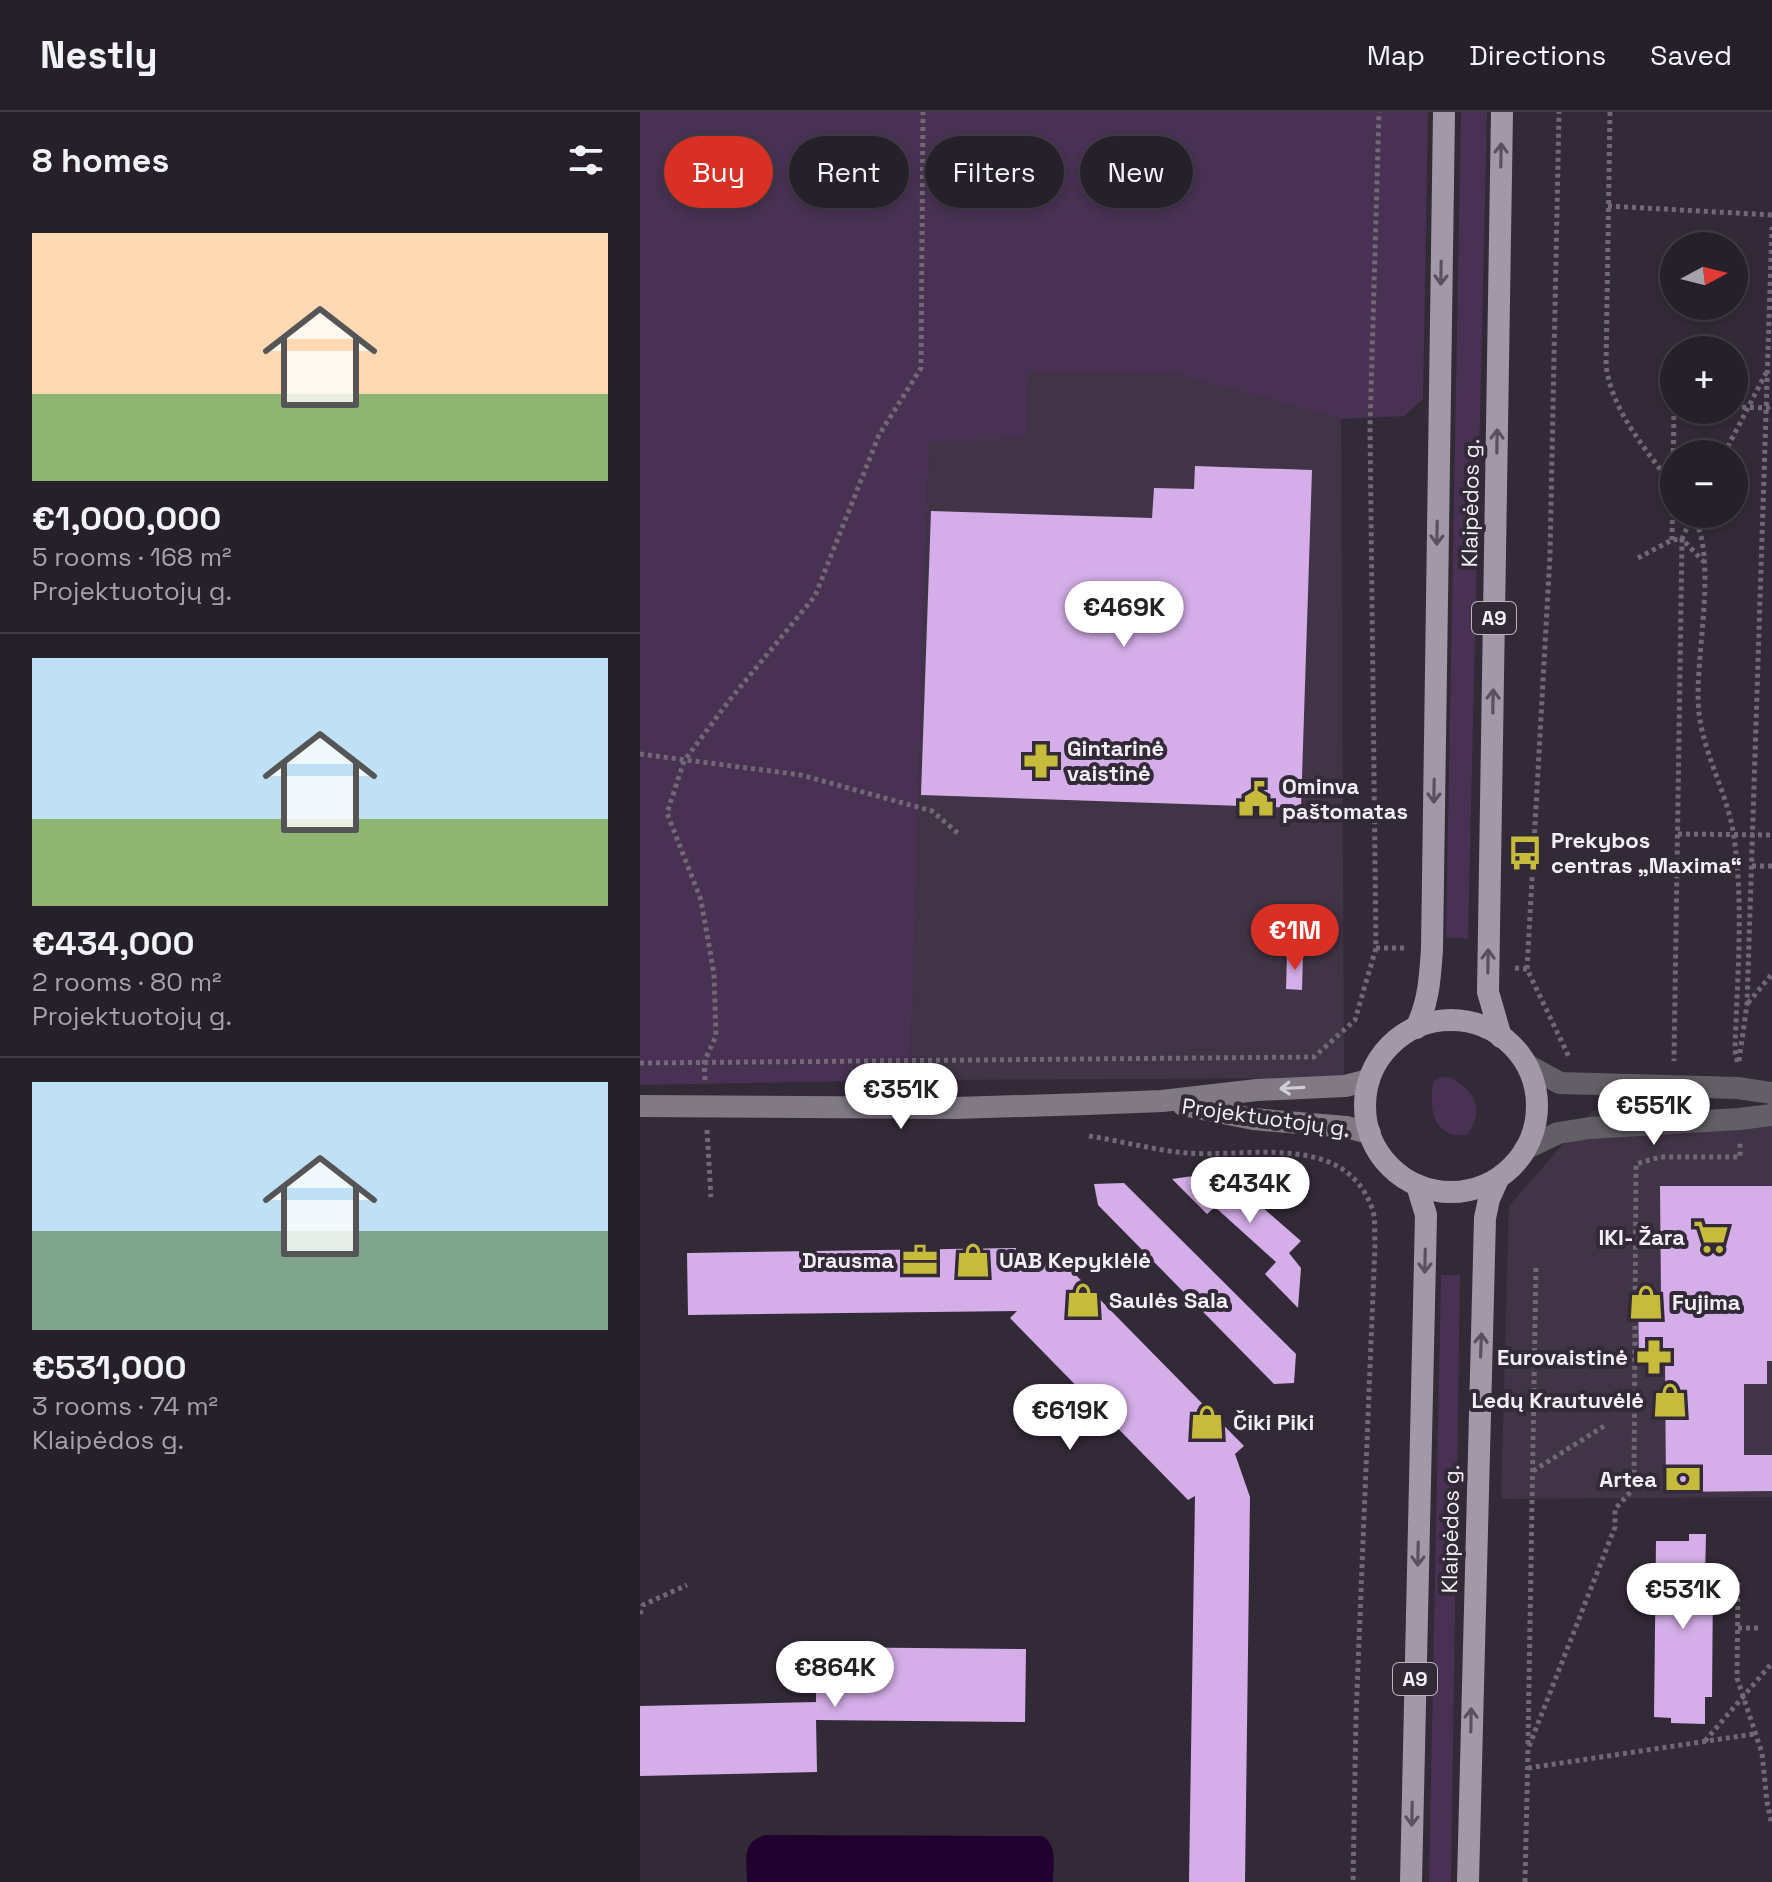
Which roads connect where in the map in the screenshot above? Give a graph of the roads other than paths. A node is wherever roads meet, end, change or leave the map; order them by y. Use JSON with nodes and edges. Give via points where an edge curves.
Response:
{"nodes":[{"id":1,"x":1444,"y":112,"type":"edge"},
{"id":2,"x":1502,"y":112,"type":"edge"},
{"id":3,"x":1416,"y":1028,"type":"junction"},
{"id":4,"x":1501,"y":1037,"type":"junction"},
{"id":5,"x":1527,"y":1065,"type":"junction"},
{"id":6,"x":1369,"y":1080,"type":"junction"},
{"id":7,"x":1772,"y":1093,"type":"edge"},
{"id":8,"x":1162,"y":1101,"type":"junction"},
{"id":9,"x":640,"y":1106,"type":"edge"},
{"id":10,"x":1772,"y":1115,"type":"edge"},
{"id":11,"x":1370,"y":1133,"type":"junction"},
{"id":12,"x":1525,"y":1149,"type":"junction"},
{"id":13,"x":1498,"y":1179,"type":"junction"},
{"id":14,"x":1417,"y":1185,"type":"junction"},
{"id":15,"x":1411,"y":1882,"type":"edge"},
{"id":16,"x":1468,"y":1882,"type":"edge"}],
"edges":[{"from":1,"to":3,"type":"highway","name":"Klaipėdos g.","one_way":true,"via":[[1432,949],[1430,987]]},
{"from":4,"to":2,"type":"highway","name":"Klaipėdos g.","number":"A9","one_way":true,"via":[[1488,992],[1488,967]]},
{"from":3,"to":4,"type":"highway","name":"Klaipėdos g.","via":[[1460,1021]]},
{"from":3,"to":6,"type":"highway","name":"Klaipėdos g.","via":[[1387,1049]]},
{"from":4,"to":5,"type":"highway","name":"Klaipėdos g."},
{"from":5,"to":7,"type":"street","via":[[1560,1083]]},
{"from":5,"to":12,"type":"highway","name":"Klaipėdos g.","via":[[1536,1099],[1533,1133]]},
{"from":6,"to":8,"type":"main road","name":"Projektuotojų g.","one_way":true},
{"from":6,"to":11,"type":"highway","name":"Klaipėdos g."},
{"from":8,"to":9,"type":"main road","name":"Projektuotojų g.","via":[[955,1108]]},
{"from":8,"to":11,"type":"main road","name":"Projektuotojų g."},
{"from":10,"to":12,"type":"street","via":[[1590,1128],[1558,1133]]},
{"from":11,"to":14,"type":"highway","name":"Klaipėdos g.","via":[[1388,1164]]},
{"from":12,"to":13,"type":"highway","name":"Klaipėdos g."},
{"from":13,"to":14,"type":"highway","via":[[1466,1191]]},
{"from":16,"to":13,"type":"highway","name":"Klaipėdos g.","one_way":true,"via":[[1485,1218]]},
{"from":14,"to":15,"type":"highway","name":"Klaipėdos g.","number":"A9","one_way":true,"via":[[1426,1215]]}]}
